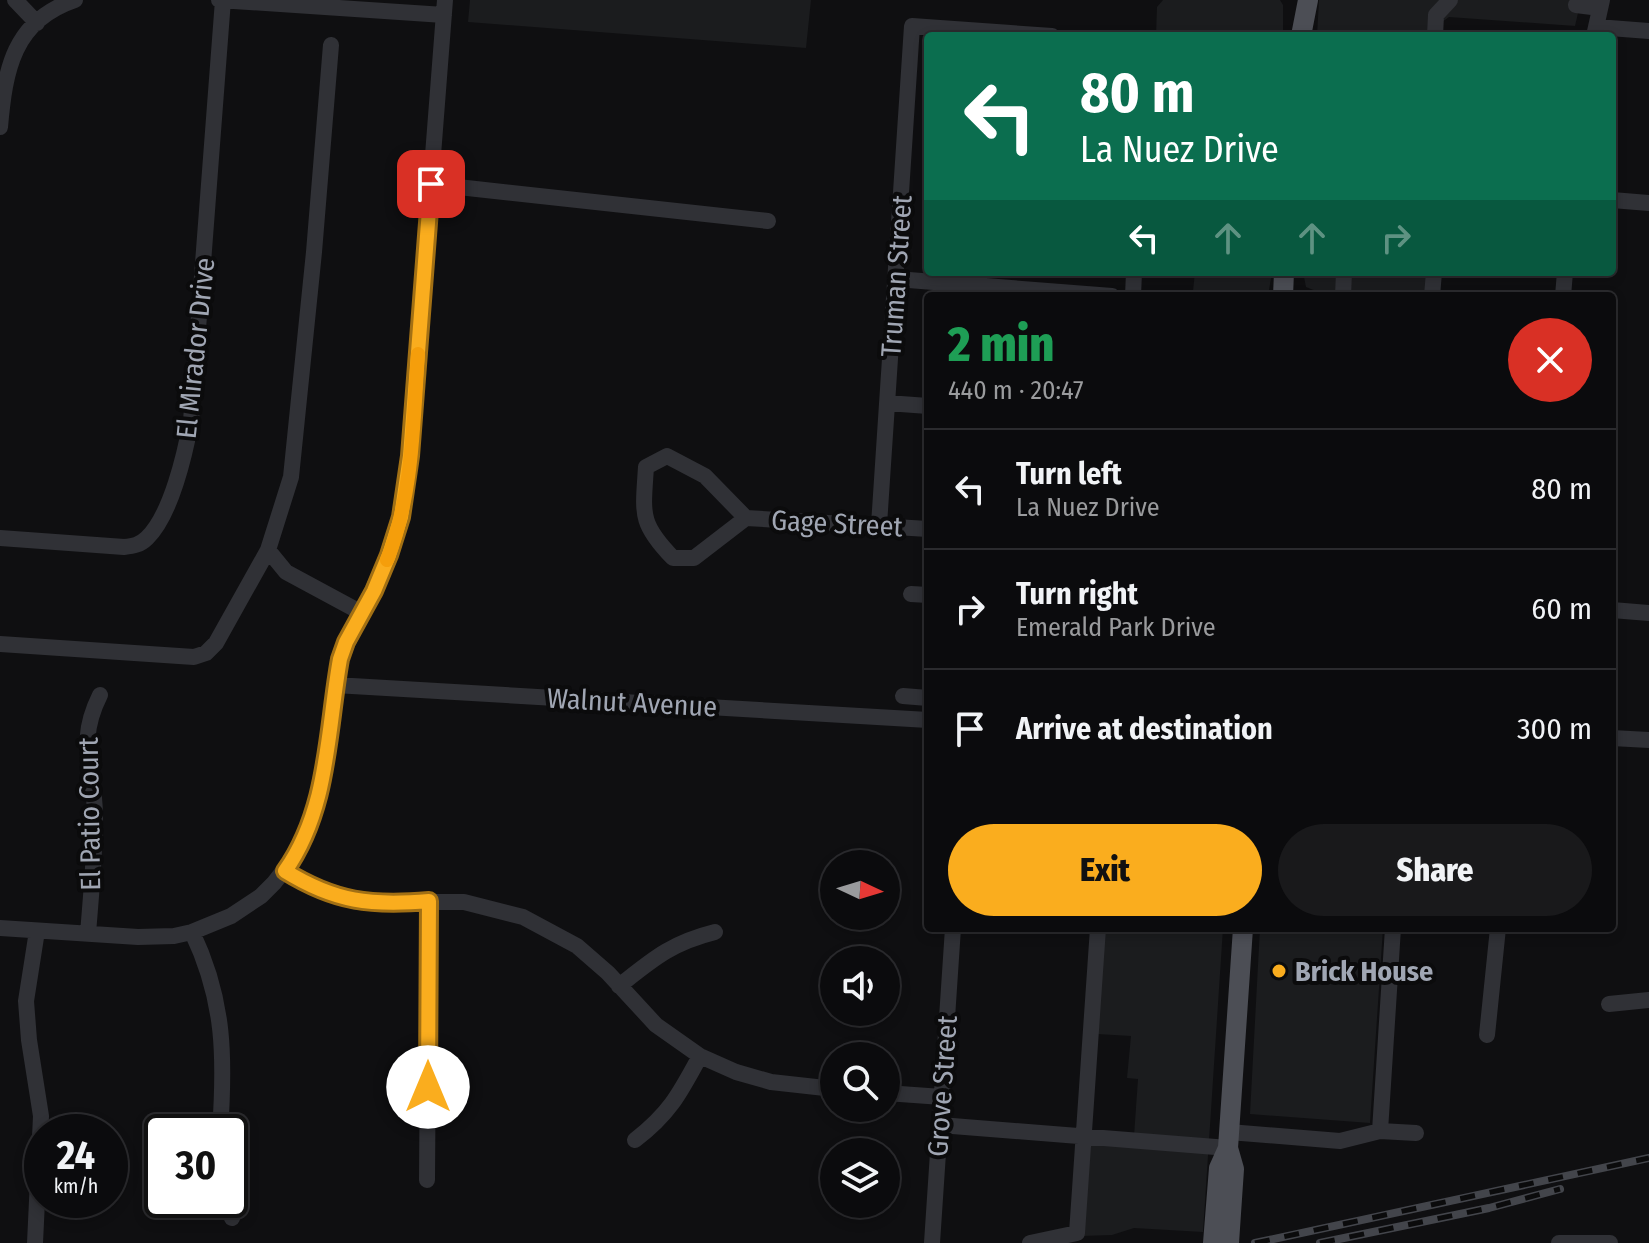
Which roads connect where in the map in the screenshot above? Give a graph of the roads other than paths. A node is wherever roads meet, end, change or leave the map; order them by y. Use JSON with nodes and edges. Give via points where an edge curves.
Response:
{"nodes":[{"id":1,"x":15,"y":0,"type":"edge"},
{"id":2,"x":75,"y":0,"type":"edge"},
{"id":3,"x":222,"y":0,"type":"edge"},
{"id":4,"x":1294,"y":0,"type":"edge"},
{"id":5,"x":1308,"y":0,"type":"edge"},
{"id":6,"x":1450,"y":0,"type":"edge"},
{"id":7,"x":1601,"y":4,"type":"edge"},
{"id":8,"x":1576,"y":5,"type":"dead end"},
{"id":9,"x":399,"y":6,"type":"edge"},
{"id":10,"x":445,"y":7,"type":"edge"},
{"id":11,"x":37,"y":23,"type":"junction"},
{"id":12,"x":1649,"y":31,"type":"edge"},
{"id":13,"x":996,"y":32,"type":"edge"},
{"id":14,"x":1298,"y":32,"type":"edge"},
{"id":15,"x":1300,"y":32,"type":"edge"},
{"id":16,"x":1435,"y":32,"type":"edge"},
{"id":17,"x":1595,"y":32,"type":"edge"},
{"id":18,"x":331,"y":45,"type":"dead end"},
{"id":19,"x":0,"y":127,"type":"edge"},
{"id":20,"x":431,"y":184,"type":"junction"},
{"id":21,"x":1616,"y":200,"type":"edge"},
{"id":22,"x":1649,"y":203,"type":"edge"},
{"id":23,"x":768,"y":221,"type":"dead end"},
{"id":24,"x":896,"y":279,"type":"junction"},
{"id":25,"x":1061,"y":292,"type":"edge"},
{"id":26,"x":887,"y":403,"type":"junction"},
{"id":27,"x":924,"y":406,"type":"edge"},
{"id":28,"x":746,"y":518,"type":"junction"},
{"id":29,"x":879,"y":525,"type":"junction"},
{"id":30,"x":924,"y":529,"type":"edge"},
{"id":31,"x":0,"y":538,"type":"edge"},
{"id":32,"x":268,"y":550,"type":"junction"},
{"id":33,"x":1616,"y":610,"type":"edge"},
{"id":34,"x":362,"y":613,"type":"junction"},
{"id":35,"x":1649,"y":613,"type":"edge"},
{"id":36,"x":0,"y":644,"type":"edge"},
{"id":37,"x":335,"y":685,"type":"junction"},
{"id":38,"x":100,"y":695,"type":"dead end"},
{"id":39,"x":903,"y":696,"type":"dead end"},
{"id":40,"x":924,"y":698,"type":"edge"},
{"id":41,"x":924,"y":720,"type":"edge"},
{"id":42,"x":1616,"y":738,"type":"edge"},
{"id":43,"x":1649,"y":740,"type":"edge"},
{"id":44,"x":285,"y":871,"type":"junction"},
{"id":45,"x":429,"y":901,"type":"junction"},
{"id":46,"x":0,"y":928,"type":"edge"},
{"id":47,"x":37,"y":931,"type":"junction"},
{"id":48,"x":192,"y":932,"type":"junction"},
{"id":49,"x":715,"y":932,"type":"dead end"},
{"id":50,"x":953,"y":932,"type":"edge"},
{"id":51,"x":1098,"y":932,"type":"edge"},
{"id":52,"x":1243,"y":932,"type":"edge"},
{"id":53,"x":1393,"y":932,"type":"edge"},
{"id":54,"x":1498,"y":932,"type":"edge"},
{"id":55,"x":88,"y":934,"type":"junction"},
{"id":56,"x":619,"y":986,"type":"junction"},
{"id":57,"x":1649,"y":1000,"type":"edge"},
{"id":58,"x":1609,"y":1004,"type":"dead end"},
{"id":59,"x":1487,"y":1035,"type":"dead end"},
{"id":60,"x":700,"y":1056,"type":"junction"},
{"id":61,"x":820,"y":1087,"type":"edge"},
{"id":62,"x":900,"y":1094,"type":"edge"},
{"id":63,"x":942,"y":1097,"type":"junction"},
{"id":64,"x":221,"y":1114,"type":"edge"},
{"id":65,"x":940,"y":1125,"type":"junction"},
{"id":66,"x":1380,"y":1131,"type":"junction"},
{"id":67,"x":1416,"y":1133,"type":"dead end"},
{"id":68,"x":1084,"y":1136,"type":"junction"},
{"id":69,"x":635,"y":1140,"type":"dead end"},
{"id":70,"x":1229,"y":1140,"type":"junction"},
{"id":71,"x":427,"y":1180,"type":"dead end"},
{"id":72,"x":35,"y":1243,"type":"edge"},
{"id":73,"x":932,"y":1243,"type":"edge"},
{"id":74,"x":1030,"y":1243,"type":"edge"},
{"id":75,"x":1213,"y":1243,"type":"edge"},
{"id":76,"x":1229,"y":1243,"type":"edge"},
{"id":77,"x":1559,"y":1243,"type":"edge"},
{"id":78,"x":1610,"y":1243,"type":"edge"}],
"edges":[{"from":1,"to":11,"type":"street"},
{"from":2,"to":11,"type":"street"},
{"from":3,"to":9,"type":"street"},
{"from":3,"to":31,"type":"street","name":"El Mirador Drive","via":[[191,421],[167,502],[149,536],[136,545]]},
{"from":4,"to":14,"type":"main road"},
{"from":5,"to":15,"type":"main road"},
{"from":6,"to":16,"type":"street","via":[[1436,15]]},
{"from":7,"to":8,"type":"street"},
{"from":7,"to":17,"type":"street"},
{"from":9,"to":10,"type":"street"},
{"from":10,"to":20,"type":"street"},
{"from":11,"to":19,"type":"street","via":[[9,63]]},
{"from":12,"to":17,"type":"street"},
{"from":13,"to":24,"type":"street","name":"Truman Street","via":[[912,26]]},
{"from":18,"to":32,"type":"street","via":[[291,477]]},
{"from":20,"to":23,"type":"street"},
{"from":20,"to":34,"type":"street","via":[[408,478],[389,555]]},
{"from":21,"to":22,"type":"street"},
{"from":24,"to":25,"type":"street"},
{"from":24,"to":26,"type":"street","name":"Truman Street"},
{"from":26,"to":27,"type":"street"},
{"from":26,"to":29,"type":"street","name":"Truman Street"},
{"from":28,"to":28,"type":"street","via":[[694,558],[673,558],[652,537],[643,515],[646,467],[667,456],[705,476]]},
{"from":28,"to":29,"type":"street","name":"Gage Street"},
{"from":29,"to":30,"type":"street","name":"Gage Street"},
{"from":32,"to":34,"type":"street","via":[[286,572]]},
{"from":32,"to":36,"type":"street","via":[[216,643],[201,656]]},
{"from":33,"to":35,"type":"street"},
{"from":34,"to":37,"type":"street","via":[[346,642]]},
{"from":37,"to":41,"type":"street","name":"Walnut Avenue"},
{"from":37,"to":44,"type":"street","via":[[317,807]]},
{"from":38,"to":55,"type":"street","name":"El Patio Court","via":[[85,746],[95,816]]},
{"from":39,"to":40,"type":"street"},
{"from":42,"to":43,"type":"street"},
{"from":44,"to":45,"type":"street","via":[[316,889],[357,902]]},
{"from":44,"to":48,"type":"street","via":[[247,907]]},
{"from":45,"to":56,"type":"street","via":[[484,905],[542,925],[577,946]]},
{"from":45,"to":71,"type":"street"},
{"from":46,"to":47,"type":"street"},
{"from":47,"to":55,"type":"street"},
{"from":47,"to":72,"type":"street","via":[[26,1001],[41,1116]]},
{"from":48,"to":55,"type":"street","via":[[156,937]]},
{"from":48,"to":64,"type":"street","via":[[214,987],[222,1027]]},
{"from":49,"to":56,"type":"street","via":[[670,947]]},
{"from":50,"to":63,"type":"street","name":"Grove Street"},
{"from":51,"to":68,"type":"street"},
{"from":52,"to":70,"type":"main road"},
{"from":53,"to":66,"type":"street"},
{"from":54,"to":59,"type":"street"},
{"from":56,"to":60,"type":"street","via":[[656,1025]]},
{"from":57,"to":58,"type":"street"},
{"from":60,"to":61,"type":"street","via":[[771,1082]]},
{"from":60,"to":69,"type":"street","via":[[670,1109]]},
{"from":62,"to":63,"type":"street"},
{"from":63,"to":65,"type":"street","name":"Grove Street"},
{"from":65,"to":68,"type":"street"},
{"from":65,"to":73,"type":"street","name":"Grove Street"},
{"from":66,"to":67,"type":"street"},
{"from":66,"to":70,"type":"street","via":[[1340,1141]]},
{"from":68,"to":70,"type":"street"},
{"from":68,"to":74,"type":"street","via":[[1077,1233]]},
{"from":70,"to":75,"type":"main road","via":[[1219,1168]]},
{"from":70,"to":76,"type":"main road","via":[[1234,1169]]},
{"from":77,"to":78,"type":"street"}]}
